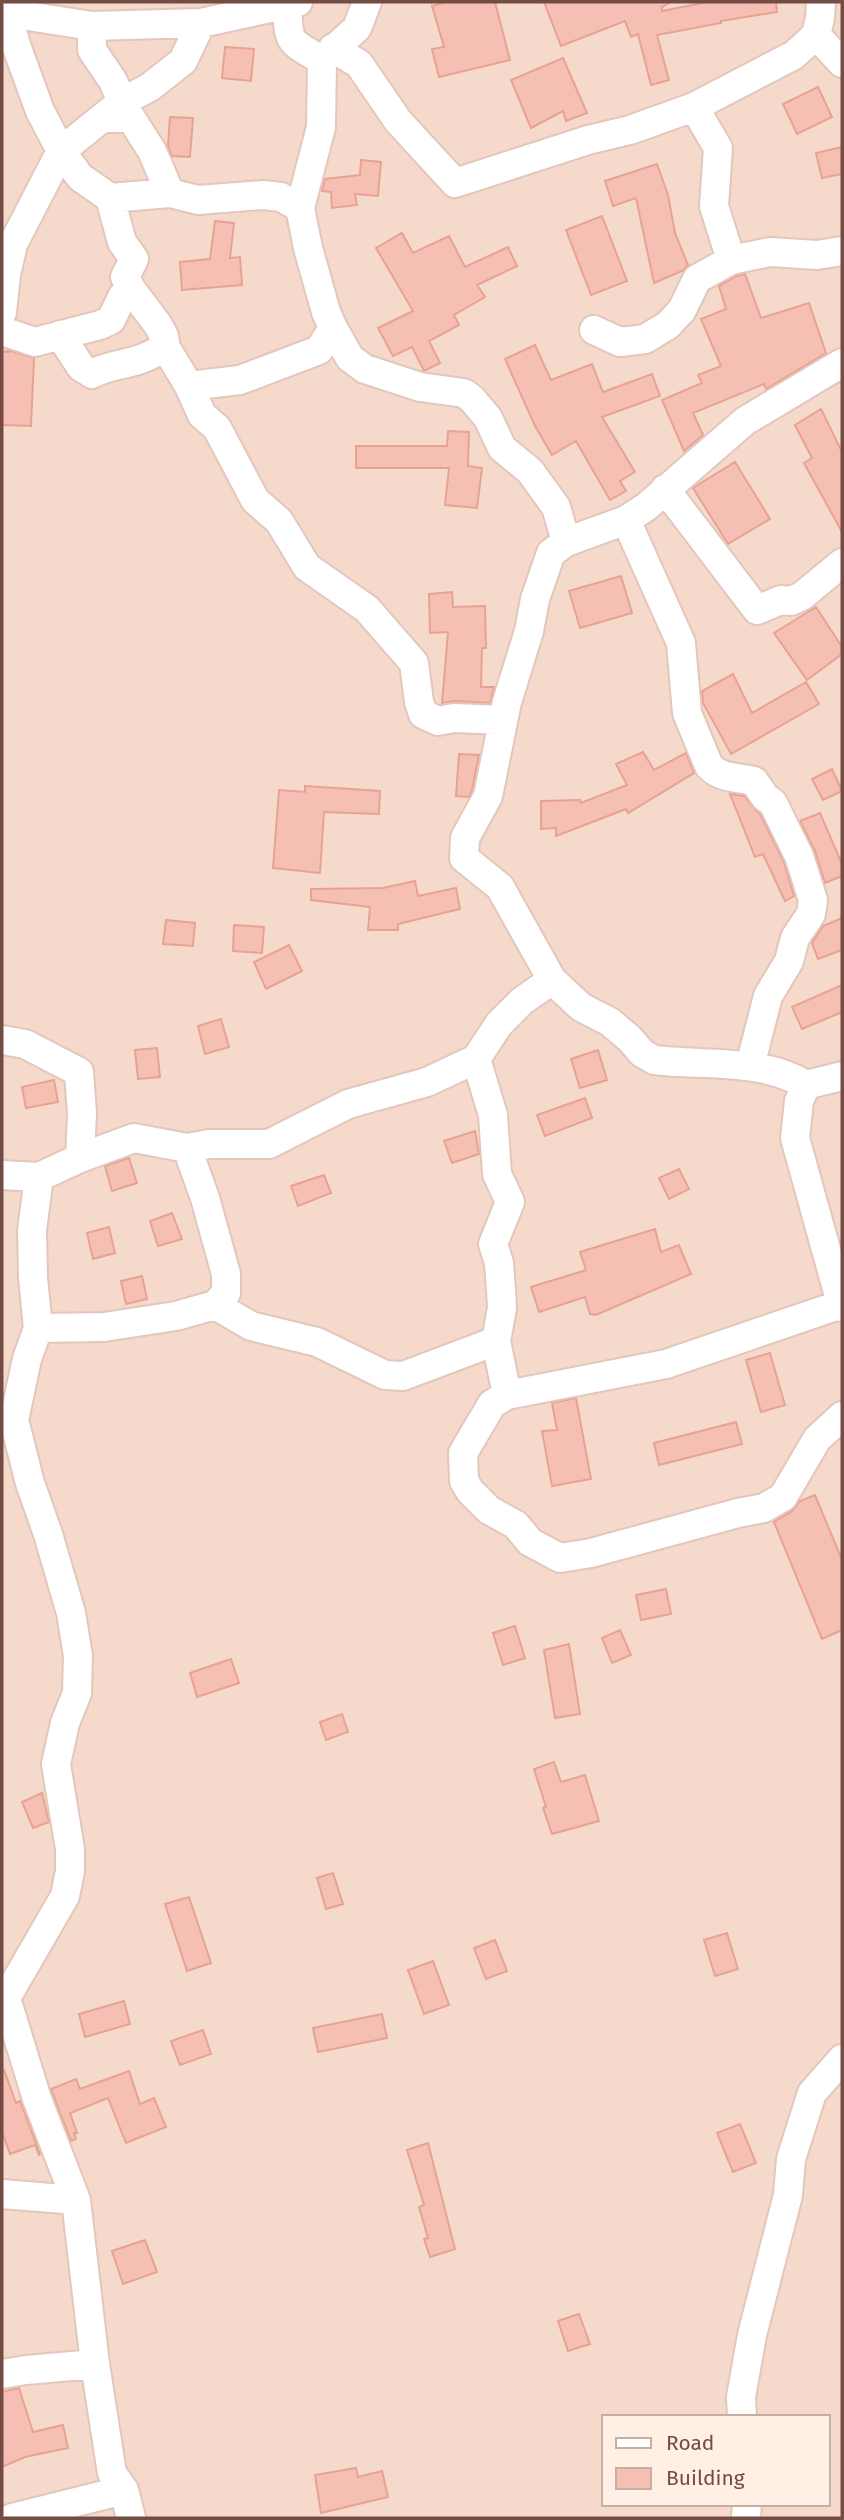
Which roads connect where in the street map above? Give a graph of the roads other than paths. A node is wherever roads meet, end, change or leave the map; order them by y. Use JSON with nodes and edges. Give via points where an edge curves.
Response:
{"nodes":[{"id":1,"x":367,"y":2,"type":"edge"},
{"id":2,"x":821,"y":2,"type":"edge"},
{"id":3,"x":293,"y":3,"type":"edge"},
{"id":4,"x":7,"y":9,"type":"edge"},
{"id":5,"x":201,"y":23,"type":"junction"},
{"id":6,"x":92,"y":26,"type":"junction"},
{"id":7,"x":816,"y":35,"type":"junction"},
{"id":8,"x":327,"y":54,"type":"junction"},
{"id":9,"x":842,"y":63,"type":"edge"},
{"id":10,"x":694,"y":107,"type":"junction"},
{"id":11,"x":112,"y":110,"type":"junction"},
{"id":12,"x":61,"y":151,"type":"junction"},
{"id":13,"x":170,"y":193,"type":"junction"},
{"id":14,"x":110,"y":198,"type":"junction"},
{"id":15,"x":300,"y":208,"type":"junction"},
{"id":16,"x":842,"y":251,"type":"edge"},
{"id":17,"x":732,"y":260,"type":"junction"},
{"id":18,"x":131,"y":289,"type":"junction"},
{"id":19,"x":2,"y":312,"type":"edge"},
{"id":20,"x":332,"y":328,"type":"junction"},
{"id":21,"x":594,"y":330,"type":"dead end"},
{"id":22,"x":2,"y":331,"type":"edge"},
{"id":23,"x":60,"y":335,"type":"junction"},
{"id":24,"x":166,"y":348,"type":"junction"},
{"id":25,"x":842,"y":363,"type":"edge"},
{"id":26,"x":189,"y":386,"type":"junction"},
{"id":27,"x":665,"y":489,"type":"junction"},
{"id":28,"x":626,"y":520,"type":"junction"},
{"id":29,"x":566,"y":542,"type":"junction"},
{"id":30,"x":842,"y":564,"type":"edge"},
{"id":31,"x":503,"y":720,"type":"junction"},
{"id":32,"x":552,"y":981,"type":"junction"},
{"id":33,"x":2,"y":1040,"type":"edge"},
{"id":34,"x":476,"y":1059,"type":"junction"},
{"id":35,"x":750,"y":1066,"type":"junction"},
{"id":36,"x":842,"y":1076,"type":"edge"},
{"id":37,"x":806,"y":1085,"type":"junction"},
{"id":38,"x":187,"y":1148,"type":"junction"},
{"id":39,"x":80,"y":1158,"type":"junction"},
{"id":40,"x":2,"y":1175,"type":"edge"},
{"id":41,"x":39,"y":1177,"type":"junction"},
{"id":42,"x":215,"y":1305,"type":"junction"},
{"id":43,"x":842,"y":1305,"type":"edge"},
{"id":44,"x":38,"y":1328,"type":"junction"},
{"id":45,"x":496,"y":1341,"type":"junction"},
{"id":46,"x":507,"y":1395,"type":"junction"},
{"id":47,"x":842,"y":1416,"type":"edge"},
{"id":48,"x":4,"y":1997,"type":"edge"},
{"id":49,"x":842,"y":2059,"type":"edge"},
{"id":50,"x":2,"y":2194,"type":"edge"},
{"id":51,"x":76,"y":2200,"type":"junction"},
{"id":52,"x":95,"y":2364,"type":"junction"},
{"id":53,"x":2,"y":2374,"type":"edge"},
{"id":54,"x":742,"y":2415,"type":"edge"},
{"id":55,"x":124,"y":2490,"type":"junction"},
{"id":56,"x":12,"y":2518,"type":"edge"},
{"id":57,"x":131,"y":2518,"type":"edge"}],
"edges":[{"from":1,"to":8,"type":"street","via":[[357,28]]},
{"from":2,"to":7,"type":"street"},
{"from":3,"to":5,"type":"street"},
{"from":3,"to":8,"type":"street","via":[[289,37],[296,46]]},
{"from":4,"to":6,"type":"street"},
{"from":4,"to":12,"type":"street","via":[[40,111]]},
{"from":5,"to":6,"type":"street"},
{"from":5,"to":11,"type":"street","via":[[183,61]]},
{"from":6,"to":11,"type":"street","via":[[92,51],[113,81]]},
{"from":7,"to":9,"type":"street"},
{"from":7,"to":10,"type":"street","via":[[794,55]]},
{"from":8,"to":10,"type":"street","via":[[359,64],[398,121],[455,183]]},
{"from":8,"to":15,"type":"street","via":[[321,127]]},
{"from":10,"to":17,"type":"street","via":[[718,148],[713,206]]},
{"from":11,"to":12,"type":"street"},
{"from":11,"to":13,"type":"street","via":[[131,118]]},
{"from":12,"to":14,"type":"street","via":[[80,177]]},
{"from":12,"to":19,"type":"street","via":[[13,244]]},
{"from":13,"to":14,"type":"street"},
{"from":13,"to":15,"type":"street","via":[[198,200],[281,197]]},
{"from":14,"to":18,"type":"street","via":[[122,242],[134,259],[125,277]]},
{"from":15,"to":20,"type":"street"},
{"from":16,"to":17,"type":"street","via":[[817,255],[770,252]]},
{"from":17,"to":21,"type":"street","via":[[697,279],[682,310],[645,339],[620,342]]},
{"from":18,"to":23,"type":"street","via":[[111,320]]},
{"from":18,"to":24,"type":"street","via":[[158,325]]},
{"from":20,"to":26,"type":"street","via":[[319,350],[240,380]]},
{"from":20,"to":29,"type":"street","via":[[350,358],[365,369],[420,387],[464,393],[472,399],[488,418],[502,448],[530,471],[556,507]]},
{"from":22,"to":23,"type":"street","via":[[35,342]]},
{"from":23,"to":24,"type":"street","via":[[81,367],[92,373]]},
{"from":24,"to":26,"type":"street"},
{"from":25,"to":27,"type":"street","via":[[746,421]]},
{"from":26,"to":31,"type":"street","via":[[255,500],[279,521],[307,567],[367,609],[414,663],[423,714],[438,721]]},
{"from":27,"to":28,"type":"street"},
{"from":27,"to":30,"type":"street","via":[[757,610],[802,596]]},
{"from":28,"to":29,"type":"street"},
{"from":28,"to":35,"type":"street","via":[[681,643],[687,713],[709,766],[715,773],[754,781],[773,803],[799,856],[813,900],[811,914],[794,938],[789,961],[768,996]]},
{"from":29,"to":31,"type":"street","via":[[546,561]]},
{"from":31,"to":32,"type":"street","via":[[488,796],[465,838],[464,858],[500,887]]},
{"from":32,"to":34,"type":"street","via":[[499,1024]]},
{"from":32,"to":35,"type":"street","via":[[654,1060]]},
{"from":33,"to":39,"type":"street","via":[[24,1044],[79,1072]]},
{"from":34,"to":38,"type":"street","via":[[427,1082],[348,1104],[269,1144]]},
{"from":34,"to":45,"type":"street","via":[[493,1115],[497,1174],[510,1202],[493,1244],[502,1308]]},
{"from":35,"to":37,"type":"street"},
{"from":36,"to":37,"type":"street"},
{"from":37,"to":43,"type":"street","via":[[799,1101],[795,1138]]},
{"from":38,"to":39,"type":"street","via":[[134,1138]]},
{"from":38,"to":42,"type":"street","via":[[226,1274],[226,1293]]},
{"from":39,"to":41,"type":"street"},
{"from":40,"to":41,"type":"street"},
{"from":41,"to":44,"type":"street","via":[[32,1230]]},
{"from":42,"to":44,"type":"street","via":[[104,1327]]},
{"from":42,"to":45,"type":"street","via":[[251,1326],[317,1342],[385,1375],[403,1376]]},
{"from":43,"to":46,"type":"street","via":[[666,1364]]},
{"from":44,"to":48,"type":"street","via":[[14,1420],[71,1613],[78,1656],[77,1693],[56,1764],[70,1871],[65,1896],[48,1929]]},
{"from":45,"to":46,"type":"street"},
{"from":46,"to":47,"type":"street","via":[[492,1404],[463,1453],[464,1481],[489,1510],[516,1525],[530,1542],[560,1558],[764,1508],[783,1497],[817,1438]]},
{"from":48,"to":51,"type":"street"},
{"from":49,"to":54,"type":"street","via":[[812,2092],[791,2159],[789,2195],[752,2335]]},
{"from":50,"to":51,"type":"street"},
{"from":51,"to":52,"type":"street"},
{"from":52,"to":53,"type":"street"},
{"from":52,"to":55,"type":"street","via":[[112,2473]]},
{"from":55,"to":56,"type":"street"},
{"from":55,"to":57,"type":"street"}]}
